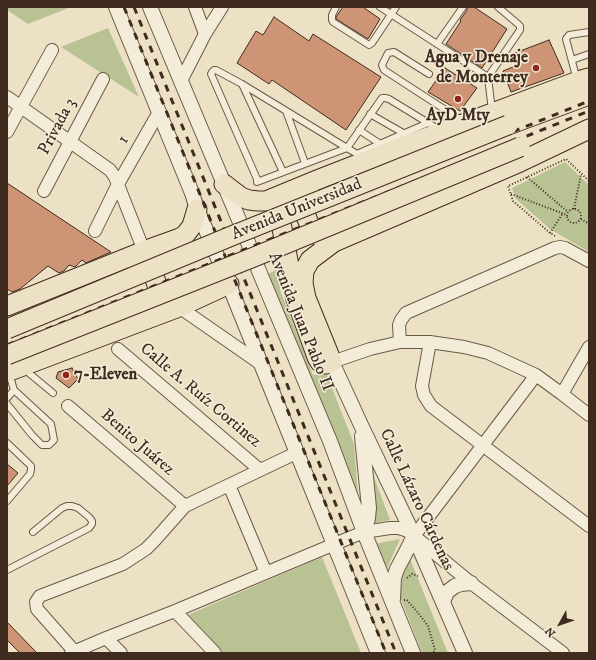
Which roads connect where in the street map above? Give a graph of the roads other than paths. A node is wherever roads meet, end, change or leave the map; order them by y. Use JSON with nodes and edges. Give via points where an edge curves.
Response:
{"nodes":[{"id":1,"x":116,"y":7,"type":"edge"},
{"id":2,"x":150,"y":7,"type":"edge"},
{"id":3,"x":195,"y":7,"type":"edge"},
{"id":4,"x":222,"y":7,"type":"edge"},
{"id":5,"x":336,"y":7,"type":"edge"},
{"id":6,"x":380,"y":7,"type":"edge"},
{"id":7,"x":396,"y":7,"type":"edge"},
{"id":8,"x":463,"y":7,"type":"edge"},
{"id":9,"x":498,"y":7,"type":"edge"},
{"id":10,"x":391,"y":14,"type":"junction"},
{"id":11,"x":589,"y":32,"type":"edge"},
{"id":12,"x":205,"y":34,"type":"junction"},
{"id":13,"x":437,"y":44,"type":"junction"},
{"id":14,"x":52,"y":50,"type":"dead end"},
{"id":15,"x":589,"y":54,"type":"edge"},
{"id":16,"x":572,"y":60,"type":"junction"},
{"id":17,"x":429,"y":74,"type":"dead end"},
{"id":18,"x":488,"y":77,"type":"junction"},
{"id":19,"x":103,"y":79,"type":"dead end"},
{"id":20,"x":181,"y":81,"type":"junction"},
{"id":21,"x":242,"y":84,"type":"junction"},
{"id":22,"x":585,"y":85,"type":"edge"},
{"id":23,"x":7,"y":97,"type":"edge"},
{"id":24,"x":21,"y":106,"type":"junction"},
{"id":25,"x":286,"y":111,"type":"junction"},
{"id":26,"x":159,"y":112,"type":"junction"},
{"id":27,"x":492,"y":113,"type":"junction"},
{"id":28,"x":370,"y":114,"type":"junction"},
{"id":29,"x":466,"y":123,"type":"junction"},
{"id":30,"x":435,"y":128,"type":"junction"},
{"id":31,"x":589,"y":129,"type":"edge"},
{"id":32,"x":359,"y":130,"type":"junction"},
{"id":33,"x":7,"y":132,"type":"edge"},
{"id":34,"x":411,"y":137,"type":"junction"},
{"id":35,"x":70,"y":142,"type":"junction"},
{"id":36,"x":347,"y":148,"type":"junction"},
{"id":37,"x":386,"y":148,"type":"junction"},
{"id":38,"x":362,"y":157,"type":"junction"},
{"id":39,"x":305,"y":163,"type":"junction"},
{"id":40,"x":283,"y":172,"type":"junction"},
{"id":41,"x":316,"y":180,"type":"junction"},
{"id":42,"x":118,"y":184,"type":"junction"},
{"id":43,"x":224,"y":184,"type":"junction"},
{"id":44,"x":295,"y":189,"type":"junction"},
{"id":45,"x":44,"y":190,"type":"dead end"},
{"id":46,"x":197,"y":209,"type":"junction"},
{"id":47,"x":95,"y":231,"type":"dead end"},
{"id":48,"x":334,"y":242,"type":"junction"},
{"id":49,"x":144,"y":251,"type":"junction"},
{"id":50,"x":124,"y":259,"type":"junction"},
{"id":51,"x":589,"y":261,"type":"edge"},
{"id":52,"x":228,"y":284,"type":"junction"},
{"id":53,"x":7,"y":306,"type":"edge"},
{"id":54,"x":179,"y":307,"type":"junction"},
{"id":55,"x":155,"y":316,"type":"junction"},
{"id":56,"x":7,"y":329,"type":"edge"},
{"id":57,"x":400,"y":342,"type":"junction"},
{"id":58,"x":430,"y":342,"type":"junction"},
{"id":59,"x":589,"y":347,"type":"edge"},
{"id":60,"x":118,"y":349,"type":"dead end"},
{"id":61,"x":332,"y":362,"type":"junction"},
{"id":62,"x":261,"y":364,"type":"junction"},
{"id":63,"x":11,"y":367,"type":"edge"},
{"id":64,"x":536,"y":375,"type":"junction"},
{"id":65,"x":14,"y":390,"type":"junction"},
{"id":66,"x":53,"y":393,"type":"dead end"},
{"id":67,"x":562,"y":394,"type":"junction"},
{"id":68,"x":7,"y":398,"type":"edge"},
{"id":69,"x":7,"y":404,"type":"edge"},
{"id":70,"x":68,"y":406,"type":"dead end"},
{"id":71,"x":589,"y":415,"type":"edge"},
{"id":72,"x":361,"y":424,"type":"junction"},
{"id":73,"x":7,"y":443,"type":"edge"},
{"id":74,"x":483,"y":445,"type":"junction"},
{"id":75,"x":296,"y":453,"type":"junction"},
{"id":76,"x":260,"y":470,"type":"junction"},
{"id":77,"x":229,"y":485,"type":"junction"},
{"id":78,"x":7,"y":502,"type":"edge"},
{"id":79,"x":185,"y":506,"type":"junction"},
{"id":80,"x":589,"y":526,"type":"edge"},
{"id":81,"x":33,"y":532,"type":"dead end"},
{"id":82,"x":364,"y":532,"type":"junction"},
{"id":83,"x":414,"y":536,"type":"junction"},
{"id":84,"x":334,"y":544,"type":"junction"},
{"id":85,"x":7,"y":570,"type":"edge"},
{"id":86,"x":266,"y":573,"type":"junction"},
{"id":87,"x":471,"y":583,"type":"junction"},
{"id":88,"x":443,"y":602,"type":"junction"},
{"id":89,"x":394,"y":608,"type":"junction"},
{"id":90,"x":175,"y":611,"type":"junction"},
{"id":91,"x":106,"y":638,"type":"junction"},
{"id":92,"x":73,"y":652,"type":"edge"},
{"id":93,"x":121,"y":653,"type":"edge"},
{"id":94,"x":215,"y":653,"type":"edge"},
{"id":95,"x":378,"y":653,"type":"edge"},
{"id":96,"x":413,"y":653,"type":"edge"},
{"id":97,"x":465,"y":653,"type":"edge"},
{"id":98,"x":563,"y":653,"type":"edge"}],
"edges":[{"from":1,"to":26,"type":"street"},
{"from":2,"to":20,"type":"street","name":"Avenida Juan Pablo II"},
{"from":3,"to":12,"type":"street"},
{"from":4,"to":12,"type":"street"},
{"from":5,"to":10,"type":"lane","via":[[332,16],[333,22],[369,45]]},
{"from":6,"to":10,"type":"lane"},
{"from":7,"to":10,"type":"lane"},
{"from":8,"to":13,"type":"lane"},
{"from":9,"to":18,"type":"lane","via":[[520,26],[520,30]]},
{"from":10,"to":13,"type":"lane"},
{"from":11,"to":16,"type":"lane","via":[[570,34],[566,37]]},
{"from":12,"to":20,"type":"street"},
{"from":13,"to":18,"type":"lane"},
{"from":14,"to":24,"type":"street"},
{"from":15,"to":16,"type":"lane"},
{"from":16,"to":22,"type":"lane"},
{"from":17,"to":29,"type":"lane","via":[[394,52],[388,53],[382,65],[384,70]]},
{"from":18,"to":27,"type":"lane"},
{"from":19,"to":35,"type":"street","name":"Privada 3"},
{"from":20,"to":43,"type":"street","name":"Avenida Juan Pablo II"},
{"from":21,"to":25,"type":"lane"},
{"from":21,"to":40,"type":"lane"},
{"from":21,"to":40,"type":"lane","via":[[216,70],[211,74],[257,182]]},
{"from":22,"to":27,"type":"highway"},
{"from":22,"to":56,"type":"highway","name":"Avenida Universidad","bridge":true,"via":[[508,125]]},
{"from":23,"to":24,"type":"street"},
{"from":24,"to":33,"type":"street"},
{"from":24,"to":35,"type":"street"},
{"from":25,"to":36,"type":"lane"},
{"from":25,"to":39,"type":"lane"},
{"from":26,"to":42,"type":"street","name":"1"},
{"from":26,"to":46,"type":"street"},
{"from":27,"to":29,"type":"highway"},
{"from":28,"to":30,"type":"lane","via":[[381,99],[385,98]]},
{"from":28,"to":32,"type":"lane"},
{"from":28,"to":34,"type":"lane"},
{"from":29,"to":30,"type":"highway"},
{"from":30,"to":34,"type":"highway"},
{"from":31,"to":48,"type":"highway","via":[[520,162]]},
{"from":31,"to":63,"type":"highway","name":"Avenida Universidad","bridge":true,"via":[[571,130],[520,147],[254,257]]},
{"from":32,"to":36,"type":"lane"},
{"from":32,"to":37,"type":"lane"},
{"from":34,"to":37,"type":"highway"},
{"from":35,"to":42,"type":"street","via":[[110,170]]},
{"from":35,"to":45,"type":"street","name":"Privada 3"},
{"from":36,"to":38,"type":"lane"},
{"from":36,"to":39,"type":"lane"},
{"from":37,"to":38,"type":"highway"},
{"from":38,"to":41,"type":"highway"},
{"from":39,"to":40,"type":"lane"},
{"from":41,"to":44,"type":"highway"},
{"from":41,"to":48,"type":"highway","via":[[305,202],[305,214],[311,228],[319,236]]},
{"from":42,"to":47,"type":"street","name":"1"},
{"from":42,"to":49,"type":"street"},
{"from":43,"to":44,"type":"highway","via":[[241,197],[258,201],[266,201]]},
{"from":43,"to":82,"type":"street","name":"Avenida Juan Pablo II","via":[[327,434]]},
{"from":44,"to":61,"type":"highway","via":[[283,205],[281,218],[292,282],[317,357],[322,364]]},
{"from":46,"to":49,"type":"highway","via":[[192,226],[185,235]]},
{"from":46,"to":52,"type":"street"},
{"from":48,"to":61,"type":"highway","via":[[310,260],[304,271],[303,283],[306,298]]},
{"from":49,"to":50,"type":"highway"},
{"from":50,"to":53,"type":"highway"},
{"from":50,"to":55,"type":"highway","via":[[137,262],[155,279],[159,291],[159,304]]},
{"from":51,"to":57,"type":"street","via":[[565,248],[555,248],[406,312],[399,325]]},
{"from":52,"to":54,"type":"highway"},
{"from":52,"to":62,"type":"street"},
{"from":54,"to":55,"type":"highway"},
{"from":54,"to":62,"type":"street"},
{"from":55,"to":63,"type":"highway"},
{"from":57,"to":58,"type":"street"},
{"from":57,"to":61,"type":"street","via":[[370,348]]},
{"from":58,"to":64,"type":"street","via":[[488,353]]},
{"from":58,"to":74,"type":"street","via":[[422,386],[424,395],[431,406]]},
{"from":59,"to":67,"type":"street"},
{"from":60,"to":76,"type":"street","name":"Calle A. Ruíz Cortinez"},
{"from":61,"to":72,"type":"street","name":"Calle Lázaro Cárdenas"},
{"from":62,"to":75,"type":"street"},
{"from":63,"to":65,"type":"lane"},
{"from":63,"to":66,"type":"lane"},
{"from":64,"to":67,"type":"street"},
{"from":64,"to":74,"type":"street"},
{"from":65,"to":68,"type":"lane"},
{"from":65,"to":69,"type":"lane","via":[[51,424],[54,440],[49,445],[42,445]]},
{"from":67,"to":71,"type":"street"},
{"from":70,"to":79,"type":"street","name":"Benito Juárez"},
{"from":72,"to":82,"type":"street","via":[[369,508]]},
{"from":72,"to":83,"type":"street","name":"Calle Lázaro Cárdenas"},
{"from":73,"to":78,"type":"lane","via":[[31,466],[31,470]]},
{"from":74,"to":80,"type":"street"},
{"from":74,"to":83,"type":"street"},
{"from":75,"to":76,"type":"street"},
{"from":75,"to":84,"type":"street"},
{"from":76,"to":77,"type":"street"},
{"from":77,"to":79,"type":"street"},
{"from":77,"to":86,"type":"street"},
{"from":79,"to":92,"type":"street","via":[[146,549],[133,558],[38,598],[37,609]]},
{"from":81,"to":85,"type":"lane","via":[[67,506],[78,508],[92,521],[89,528]]},
{"from":82,"to":83,"type":"street","via":[[398,528]]},
{"from":82,"to":84,"type":"street"},
{"from":82,"to":89,"type":"street","name":"Avenida Juan Pablo II"},
{"from":83,"to":87,"type":"street"},
{"from":83,"to":88,"type":"street","name":"Calle Lázaro Cárdenas"},
{"from":83,"to":89,"type":"street","via":[[394,578]]},
{"from":84,"to":86,"type":"street"},
{"from":84,"to":95,"type":"street"},
{"from":86,"to":90,"type":"street"},
{"from":87,"to":88,"type":"street","via":[[455,586],[447,592]]},
{"from":87,"to":98,"type":"street"},
{"from":88,"to":97,"type":"street","name":"Calle Lázaro Cárdenas"},
{"from":89,"to":96,"type":"street","name":"Avenida Juan Pablo II"},
{"from":90,"to":91,"type":"street"},
{"from":90,"to":94,"type":"street"},
{"from":91,"to":92,"type":"street"},
{"from":91,"to":93,"type":"street"}]}
